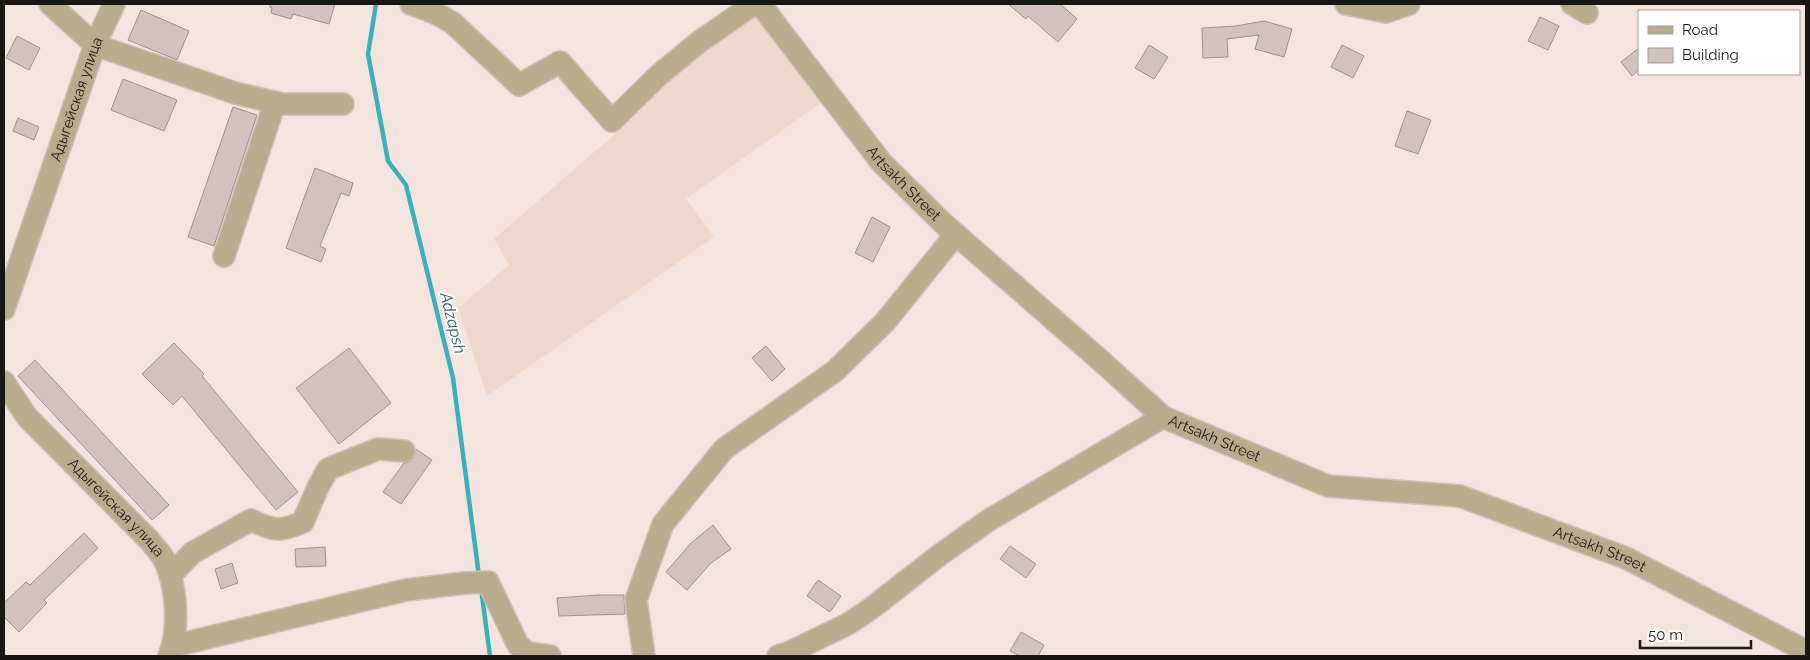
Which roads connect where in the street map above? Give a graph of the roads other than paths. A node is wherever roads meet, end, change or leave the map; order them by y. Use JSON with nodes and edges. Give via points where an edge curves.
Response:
{"nodes":[{"id":1,"x":50,"y":4,"type":"edge"},
{"id":2,"x":114,"y":4,"type":"edge"},
{"id":3,"x":411,"y":4,"type":"edge"},
{"id":4,"x":754,"y":4,"type":"edge"},
{"id":5,"x":760,"y":4,"type":"edge"},
{"id":6,"x":1346,"y":4,"type":"edge"},
{"id":7,"x":1408,"y":4,"type":"edge"},
{"id":8,"x":95,"y":45,"type":"junction"},
{"id":9,"x":275,"y":102,"type":"junction"},
{"id":10,"x":343,"y":104,"type":"dead end"},
{"id":11,"x":956,"y":234,"type":"junction"},
{"id":12,"x":224,"y":256,"type":"dead end"},
{"id":13,"x":4,"y":309,"type":"edge"},
{"id":14,"x":4,"y":382,"type":"edge"},
{"id":15,"x":1163,"y":418,"type":"junction"},
{"id":16,"x":404,"y":451,"type":"dead end"},
{"id":17,"x":170,"y":576,"type":"junction"},
{"id":18,"x":171,"y":651,"type":"edge"},
{"id":19,"x":1806,"y":651,"type":"edge"},
{"id":20,"x":550,"y":656,"type":"edge"},
{"id":21,"x":644,"y":656,"type":"edge"},
{"id":22,"x":778,"y":656,"type":"edge"}],
"edges":[{"from":1,"to":8,"type":"street"},
{"from":2,"to":8,"type":"street","name":"Адыгейская улица"},
{"from":3,"to":4,"type":"street","via":[[453,23],[519,85],[560,62],[612,121],[672,64]]},
{"from":5,"to":11,"type":"street","name":"Artsakh Street","via":[[881,162]]},
{"from":6,"to":7,"type":"street","via":[[1386,12]]},
{"from":8,"to":9,"type":"street","via":[[235,93]]},
{"from":8,"to":13,"type":"street","name":"Адыгейская улица"},
{"from":9,"to":10,"type":"street"},
{"from":9,"to":12,"type":"street"},
{"from":11,"to":15,"type":"street","name":"Artsakh Street"},
{"from":11,"to":21,"type":"street","via":[[886,322],[835,371],[724,449],[663,524],[636,600]]},
{"from":14,"to":17,"type":"street","name":"Адыгейская улица","via":[[27,417],[149,540],[162,556]]},
{"from":15,"to":19,"type":"street","name":"Artsakh Street","via":[[1328,486],[1460,496],[1626,558]]},
{"from":15,"to":22,"type":"street","via":[[989,520],[848,624]]},
{"from":16,"to":17,"type":"street","via":[[378,449],[328,469],[303,522],[286,530],[251,520],[192,553]]},
{"from":17,"to":18,"type":"street","name":"Адыгейская улица","via":[[176,623]]},
{"from":18,"to":20,"type":"street","via":[[406,590],[488,582],[518,645],[528,654]]}]}
